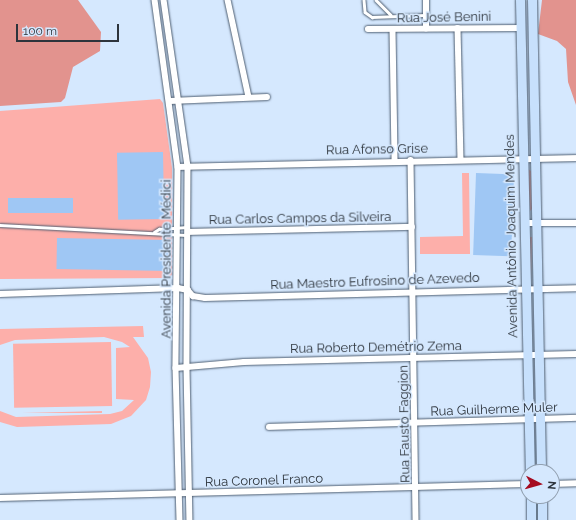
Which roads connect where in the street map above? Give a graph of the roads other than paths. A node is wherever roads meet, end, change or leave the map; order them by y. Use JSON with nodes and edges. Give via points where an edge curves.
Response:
{"nodes":[{"id":1,"x":155,"y":0,"type":"edge"},
{"id":2,"x":164,"y":0,"type":"edge"},
{"id":3,"x":228,"y":0,"type":"edge"},
{"id":4,"x":364,"y":0,"type":"edge"},
{"id":5,"x":376,"y":0,"type":"edge"},
{"id":6,"x":426,"y":0,"type":"edge"},
{"id":7,"x":520,"y":0,"type":"edge"},
{"id":8,"x":532,"y":0,"type":"edge"},
{"id":9,"x":426,"y":15,"type":"junction"},
{"id":10,"x":391,"y":16,"type":"junction"},
{"id":11,"x":458,"y":28,"type":"junction"},
{"id":12,"x":521,"y":28,"type":"junction"},
{"id":13,"x":368,"y":29,"type":"dead end"},
{"id":14,"x":426,"y":29,"type":"junction"},
{"id":15,"x":393,"y":30,"type":"junction"},
{"id":16,"x":169,"y":38,"type":"junction"},
{"id":17,"x":160,"y":39,"type":"junction"},
{"id":18,"x":249,"y":97,"type":"junction"},
{"id":19,"x":267,"y":97,"type":"dead end"},
{"id":20,"x":179,"y":100,"type":"junction"},
{"id":21,"x":170,"y":101,"type":"junction"},
{"id":22,"x":174,"y":136,"type":"junction"},
{"id":23,"x":184,"y":136,"type":"junction"},
{"id":24,"x":524,"y":158,"type":"junction"},
{"id":25,"x":535,"y":158,"type":"junction"},
{"id":26,"x":576,"y":158,"type":"edge"},
{"id":27,"x":411,"y":160,"type":"junction"},
{"id":28,"x":461,"y":160,"type":"junction"},
{"id":29,"x":395,"y":161,"type":"junction"},
{"id":30,"x":188,"y":166,"type":"junction"},
{"id":31,"x":178,"y":167,"type":"junction"},
{"id":32,"x":537,"y":222,"type":"junction"},
{"id":33,"x":525,"y":223,"type":"junction"},
{"id":34,"x":576,"y":223,"type":"edge"},
{"id":35,"x":0,"y":225,"type":"edge"},
{"id":36,"x":412,"y":227,"type":"junction"},
{"id":37,"x":178,"y":228,"type":"junction"},
{"id":38,"x":154,"y":232,"type":"junction"},
{"id":39,"x":188,"y":232,"type":"junction"},
{"id":40,"x":178,"y":235,"type":"junction"},
{"id":41,"x":178,"y":288,"type":"junction"},
{"id":42,"x":576,"y":288,"type":"edge"},
{"id":43,"x":526,"y":289,"type":"junction"},
{"id":44,"x":538,"y":289,"type":"junction"},
{"id":45,"x":188,"y":290,"type":"junction"},
{"id":46,"x":413,"y":292,"type":"junction"},
{"id":47,"x":0,"y":294,"type":"edge"},
{"id":48,"x":528,"y":354,"type":"junction"},
{"id":49,"x":538,"y":354,"type":"junction"},
{"id":50,"x":576,"y":354,"type":"edge"},
{"id":51,"x":415,"y":358,"type":"junction"},
{"id":52,"x":176,"y":368,"type":"junction"},
{"id":53,"x":187,"y":368,"type":"junction"},
{"id":54,"x":576,"y":418,"type":"edge"},
{"id":55,"x":541,"y":419,"type":"junction"},
{"id":56,"x":528,"y":420,"type":"junction"},
{"id":57,"x":415,"y":423,"type":"junction"},
{"id":58,"x":269,"y":427,"type":"dead end"},
{"id":59,"x":178,"y":428,"type":"junction"},
{"id":60,"x":188,"y":428,"type":"junction"},
{"id":61,"x":530,"y":464,"type":"edge"},
{"id":62,"x":541,"y":464,"type":"edge"},
{"id":63,"x":520,"y":484,"type":"edge"},
{"id":64,"x":560,"y":484,"type":"edge"},
{"id":65,"x":576,"y":484,"type":"edge"},
{"id":66,"x":417,"y":487,"type":"junction"},
{"id":67,"x":190,"y":494,"type":"junction"},
{"id":68,"x":180,"y":495,"type":"junction"},
{"id":69,"x":0,"y":498,"type":"edge"},
{"id":70,"x":531,"y":504,"type":"edge"},
{"id":71,"x":542,"y":504,"type":"edge"},
{"id":72,"x":180,"y":520,"type":"edge"},
{"id":73,"x":190,"y":520,"type":"edge"},
{"id":74,"x":416,"y":520,"type":"edge"},
{"id":75,"x":531,"y":520,"type":"edge"},
{"id":76,"x":542,"y":520,"type":"edge"}],
"edges":[{"from":1,"to":17,"type":"street","name":"Avenida Presidente Médici"},
{"from":2,"to":16,"type":"street","name":"Avenida Presidente Médici"},
{"from":3,"to":18,"type":"street"},
{"from":4,"to":10,"type":"lane","via":[[368,16]]},
{"from":5,"to":10,"type":"lane"},
{"from":6,"to":9,"type":"street"},
{"from":7,"to":12,"type":"main road","name":"Avenida Antônio Joaquim Mendes"},
{"from":8,"to":25,"type":"main road","name":"Avenida Antônio Joaquim Mendes"},
{"from":9,"to":10,"type":"lane"},
{"from":9,"to":14,"type":"street"},
{"from":11,"to":12,"type":"street","name":"Rua José Benini"},
{"from":11,"to":14,"type":"street","name":"Rua José Benini"},
{"from":11,"to":28,"type":"street"},
{"from":12,"to":24,"type":"main road","name":"Avenida Antônio Joaquim Mendes"},
{"from":13,"to":15,"type":"street","name":"Rua José Benini"},
{"from":14,"to":15,"type":"street","name":"Rua José Benini"},
{"from":15,"to":29,"type":"street"},
{"from":16,"to":17,"type":"street"},
{"from":16,"to":20,"type":"street","name":"Avenida Presidente Médici"},
{"from":17,"to":21,"type":"street","name":"Avenida Presidente Médici"},
{"from":18,"to":19,"type":"street"},
{"from":18,"to":20,"type":"street"},
{"from":20,"to":21,"type":"street"},
{"from":20,"to":23,"type":"street","name":"Avenida Presidente Médici"},
{"from":21,"to":22,"type":"street","name":"Avenida Presidente Médici"},
{"from":22,"to":23,"type":"street"},
{"from":22,"to":31,"type":"street","name":"Avenida Presidente Médici"},
{"from":23,"to":30,"type":"street","name":"Avenida Presidente Médici"},
{"from":24,"to":25,"type":"street","name":"Rua Afonso Grise"},
{"from":24,"to":28,"type":"street","name":"Rua Afonso Grise"},
{"from":24,"to":33,"type":"main road","name":"Avenida Antônio Joaquim Mendes"},
{"from":25,"to":26,"type":"street","name":"Rua Afonso Grise"},
{"from":25,"to":32,"type":"main road","name":"Avenida Antônio Joaquim Mendes"},
{"from":27,"to":28,"type":"street","name":"Rua Afonso Grise"},
{"from":27,"to":29,"type":"street","name":"Rua Afonso Grise"},
{"from":27,"to":36,"type":"street","name":"Rua Fausto Faggion"},
{"from":29,"to":30,"type":"street","name":"Rua Afonso Grise"},
{"from":30,"to":31,"type":"street","name":"Rua Afonso Grise"},
{"from":30,"to":39,"type":"street","name":"Avenida Presidente Médici"},
{"from":31,"to":37,"type":"street","name":"Avenida Presidente Médici"},
{"from":32,"to":33,"type":"street"},
{"from":32,"to":34,"type":"street"},
{"from":32,"to":44,"type":"main road","name":"Avenida Antônio Joaquim Mendes"},
{"from":33,"to":43,"type":"main road","name":"Avenida Antônio Joaquim Mendes"},
{"from":35,"to":38,"type":"lane"},
{"from":36,"to":39,"type":"street","name":"Rua Carlos Campos da Silveira"},
{"from":36,"to":46,"type":"street","name":"Rua Fausto Faggion"},
{"from":37,"to":38,"type":"lane","via":[[159,229]]},
{"from":37,"to":39,"type":"lane"},
{"from":37,"to":40,"type":"street","name":"Avenida Presidente Médici"},
{"from":38,"to":40,"type":"lane","via":[[160,235]]},
{"from":39,"to":40,"type":"lane"},
{"from":39,"to":45,"type":"street","name":"Avenida Presidente Médici"},
{"from":40,"to":41,"type":"street","name":"Avenida Presidente Médici"},
{"from":41,"to":45,"type":"street","name":"Rua Maestro Eufrosino de Azevedo"},
{"from":41,"to":47,"type":"street","name":"Rua Maestro Eufrosino de Azevedo"},
{"from":41,"to":52,"type":"street","name":"Avenida Presidente Médici"},
{"from":42,"to":44,"type":"street","name":"Rua Maestro Eufrosino de Azevedo"},
{"from":43,"to":44,"type":"street","name":"Rua Maestro Eufrosino de Azevedo"},
{"from":43,"to":46,"type":"street","name":"Rua Maestro Eufrosino de Azevedo"},
{"from":43,"to":48,"type":"main road","name":"Avenida Antônio Joaquim Mendes"},
{"from":44,"to":49,"type":"main road","name":"Avenida Antônio Joaquim Mendes"},
{"from":45,"to":46,"type":"street","name":"Rua Maestro Eufrosino de Azevedo","via":[[194,296],[205,298]]},
{"from":45,"to":53,"type":"street","name":"Avenida Presidente Médici"},
{"from":46,"to":51,"type":"street","name":"Rua Fausto Faggion"},
{"from":48,"to":49,"type":"street","name":"Rua Roberto Demétrio Zema"},
{"from":48,"to":51,"type":"street","name":"Rua Roberto Demétrio Zema"},
{"from":48,"to":56,"type":"main road","name":"Avenida Antônio Joaquim Mendes"},
{"from":49,"to":50,"type":"street","name":"Rua Roberto Demétrio Zema"},
{"from":49,"to":55,"type":"main road","name":"Avenida Antônio Joaquim Mendes"},
{"from":51,"to":53,"type":"street","name":"Rua Roberto Demétrio Zema","via":[[244,362]]},
{"from":51,"to":57,"type":"street","name":"Rua Fausto Faggion"},
{"from":52,"to":53,"type":"street","name":"Rua Roberto Demétrio Zema"},
{"from":52,"to":59,"type":"street","name":"Avenida Presidente Médici"},
{"from":53,"to":60,"type":"street","name":"Avenida Presidente Médici"},
{"from":54,"to":55,"type":"street","name":"Rua Guilherme Muler"},
{"from":55,"to":56,"type":"street","name":"Rua Guilherme Muler"},
{"from":55,"to":62,"type":"main road","name":"Avenida Antônio Joaquim Mendes"},
{"from":56,"to":57,"type":"street","name":"Rua Guilherme Muler"},
{"from":56,"to":61,"type":"main road","name":"Avenida Antônio Joaquim Mendes"},
{"from":57,"to":58,"type":"street","name":"Rua Guilherme Muler"},
{"from":57,"to":66,"type":"street","name":"Rua Fausto Faggion"},
{"from":59,"to":60,"type":"street"},
{"from":59,"to":68,"type":"street","name":"Avenida Presidente Médici"},
{"from":60,"to":67,"type":"street","name":"Avenida Presidente Médici"},
{"from":63,"to":66,"type":"street","name":"Rua Coronel Franco"},
{"from":64,"to":65,"type":"street"},
{"from":66,"to":67,"type":"street","name":"Rua Coronel Franco"},
{"from":66,"to":74,"type":"street","name":"Rua Fausto Faggion"},
{"from":67,"to":68,"type":"street","name":"Rua Coronel Franco"},
{"from":67,"to":73,"type":"street","name":"Avenida Presidente Médici"},
{"from":68,"to":69,"type":"street","name":"Rua Coronel Franco"},
{"from":68,"to":72,"type":"street","name":"Avenida Presidente Médici"},
{"from":70,"to":75,"type":"main road"},
{"from":71,"to":76,"type":"main road"}]}
